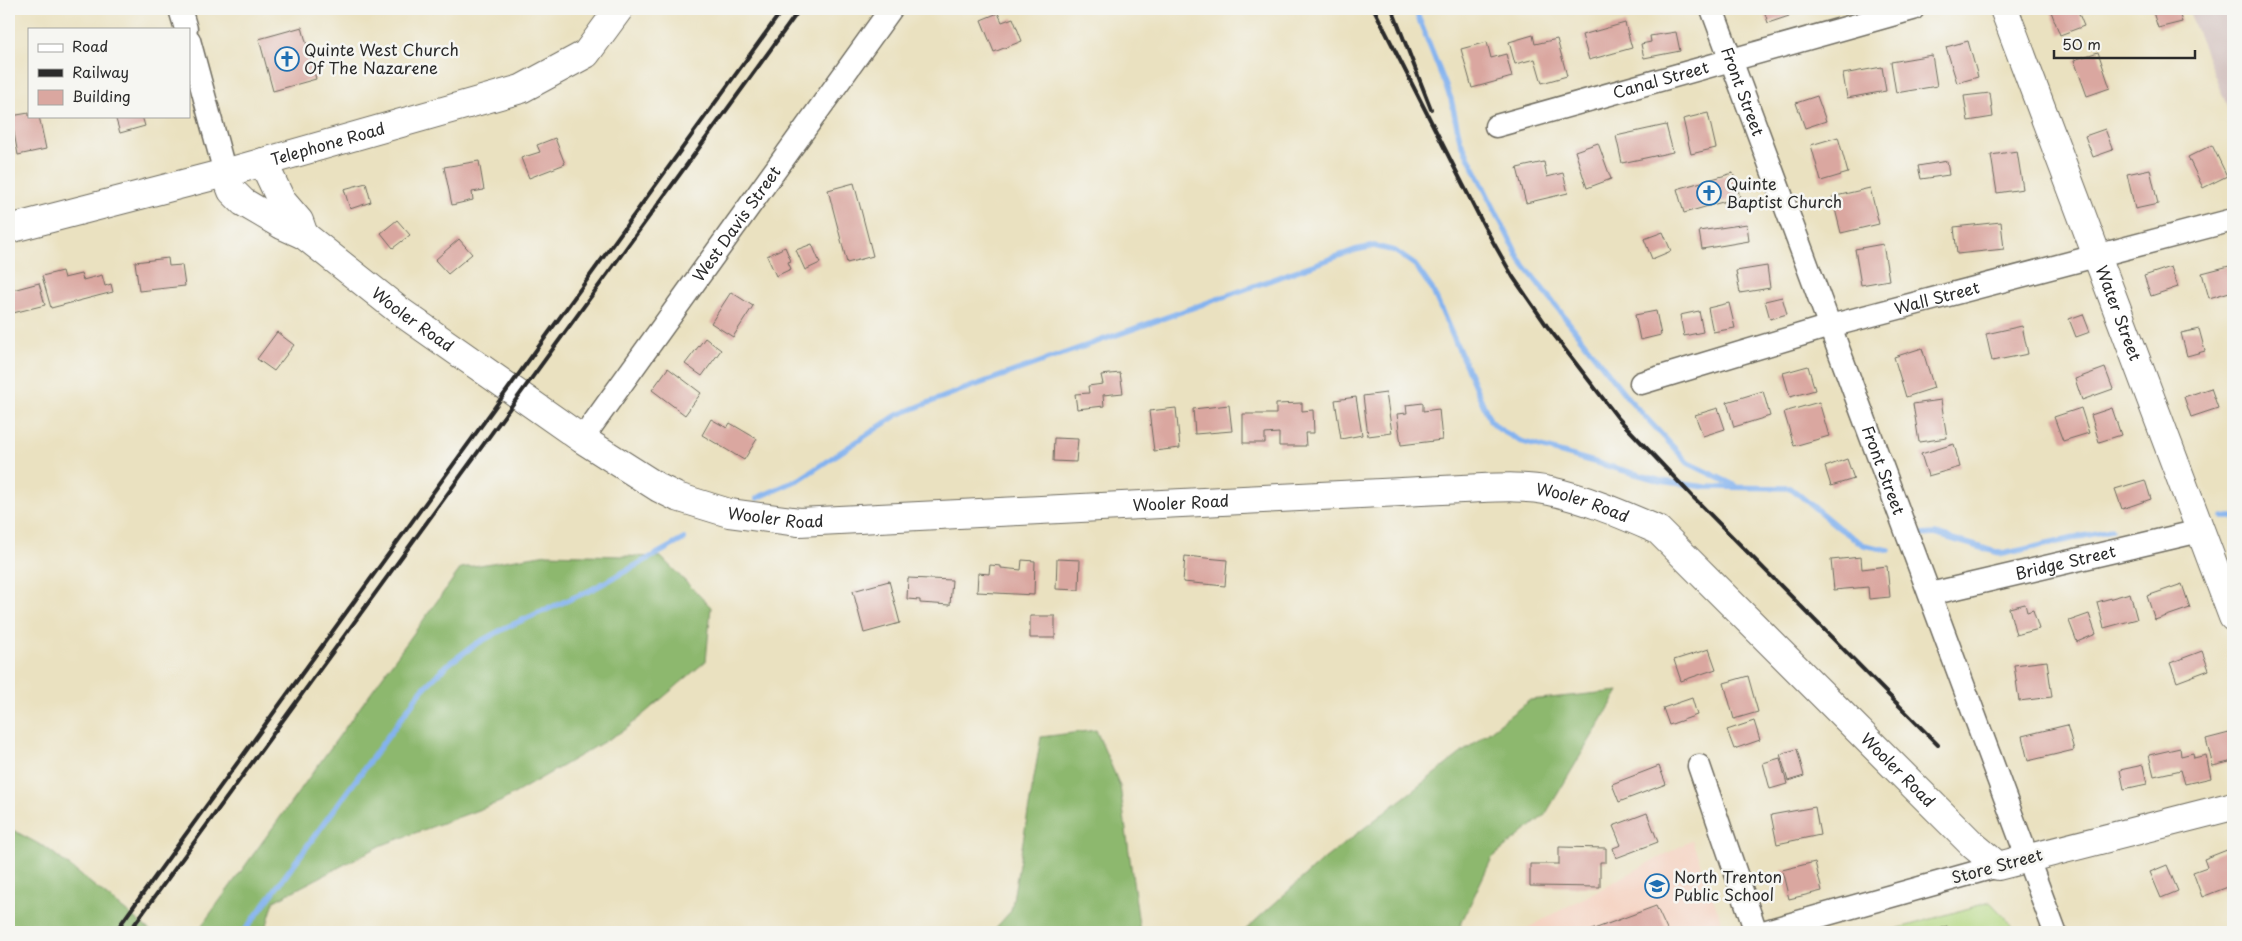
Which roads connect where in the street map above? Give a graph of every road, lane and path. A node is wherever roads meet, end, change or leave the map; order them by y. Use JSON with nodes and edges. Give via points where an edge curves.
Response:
{"nodes":[{"id":1,"x":180,"y":9,"type":"edge"},
{"id":2,"x":618,"y":9,"type":"edge"},
{"id":3,"x":891,"y":9,"type":"edge"},
{"id":4,"x":1712,"y":9,"type":"edge"},
{"id":5,"x":1913,"y":9,"type":"edge"},
{"id":6,"x":2004,"y":9,"type":"edge"},
{"id":7,"x":186,"y":28,"type":"edge"},
{"id":8,"x":190,"y":44,"type":"edge"},
{"id":9,"x":1730,"y":60,"type":"junction"},
{"id":10,"x":1496,"y":126,"type":"dead end"},
{"id":11,"x":263,"y":162,"type":"junction"},
{"id":12,"x":225,"y":173,"type":"junction"},
{"id":13,"x":2233,"y":220,"type":"edge"},
{"id":14,"x":9,"y":229,"type":"edge"},
{"id":15,"x":304,"y":235,"type":"junction"},
{"id":16,"x":2098,"y":256,"type":"junction"},
{"id":17,"x":1830,"y":326,"type":"junction"},
{"id":18,"x":1641,"y":383,"type":"dead end"},
{"id":19,"x":582,"y":439,"type":"junction"},
{"id":20,"x":2200,"y":531,"type":"junction"},
{"id":21,"x":1930,"y":594,"type":"junction"},
{"id":22,"x":2233,"y":617,"type":"edge"},
{"id":23,"x":1699,"y":766,"type":"dead end"},
{"id":24,"x":2233,"y":806,"type":"edge"},
{"id":25,"x":2028,"y":857,"type":"junction"},
{"id":26,"x":1998,"y":866,"type":"junction"},
{"id":27,"x":1756,"y":932,"type":"edge"},
{"id":28,"x":1763,"y":932,"type":"edge"},
{"id":29,"x":2055,"y":932,"type":"edge"}],
"edges":[{"from":1,"to":7,"type":"street"},
{"from":2,"to":11,"type":"street","name":"Telephone Road","via":[[586,54],[521,90]]},
{"from":3,"to":19,"type":"street","name":"West Davis Street"},
{"from":4,"to":9,"type":"street","name":"Front Street"},
{"from":5,"to":9,"type":"street","name":"Canal Street"},
{"from":6,"to":16,"type":"street","name":"Water Street"},
{"from":8,"to":12,"type":"street"},
{"from":9,"to":10,"type":"street","name":"Canal Street"},
{"from":9,"to":17,"type":"street","name":"Front Street"},
{"from":11,"to":12,"type":"street","name":"Telephone Road"},
{"from":11,"to":15,"type":"street","name":"Wooler Road","via":[[281,200],[299,221]]},
{"from":12,"to":14,"type":"street","name":"Telephone Road"},
{"from":12,"to":15,"type":"street","name":"Wooler Road","via":[[232,191],[243,202]]},
{"from":13,"to":16,"type":"street","name":"Wall Street"},
{"from":15,"to":19,"type":"street","name":"Wooler Road","via":[[401,312]]},
{"from":16,"to":17,"type":"street","name":"Wall Street"},
{"from":16,"to":20,"type":"street","name":"Water Street"},
{"from":17,"to":18,"type":"street","name":"Wall Street"},
{"from":17,"to":21,"type":"street","name":"Front Street"},
{"from":19,"to":26,"type":"street","name":"Wooler Road","via":[[677,497],[729,513],[799,522],[1469,489],[1523,488],[1568,496],[1658,530],[1973,845]]},
{"from":20,"to":21,"type":"street","name":"Bridge Street"},
{"from":20,"to":22,"type":"street","name":"Water Street"},
{"from":21,"to":25,"type":"street","name":"Front Street"},
{"from":23,"to":27,"type":"street"},
{"from":24,"to":25,"type":"street","name":"Store Street"},
{"from":25,"to":26,"type":"street","name":"Store Street"},
{"from":25,"to":29,"type":"street","name":"Front Street"},
{"from":26,"to":28,"type":"street","name":"Store Street"}]}
